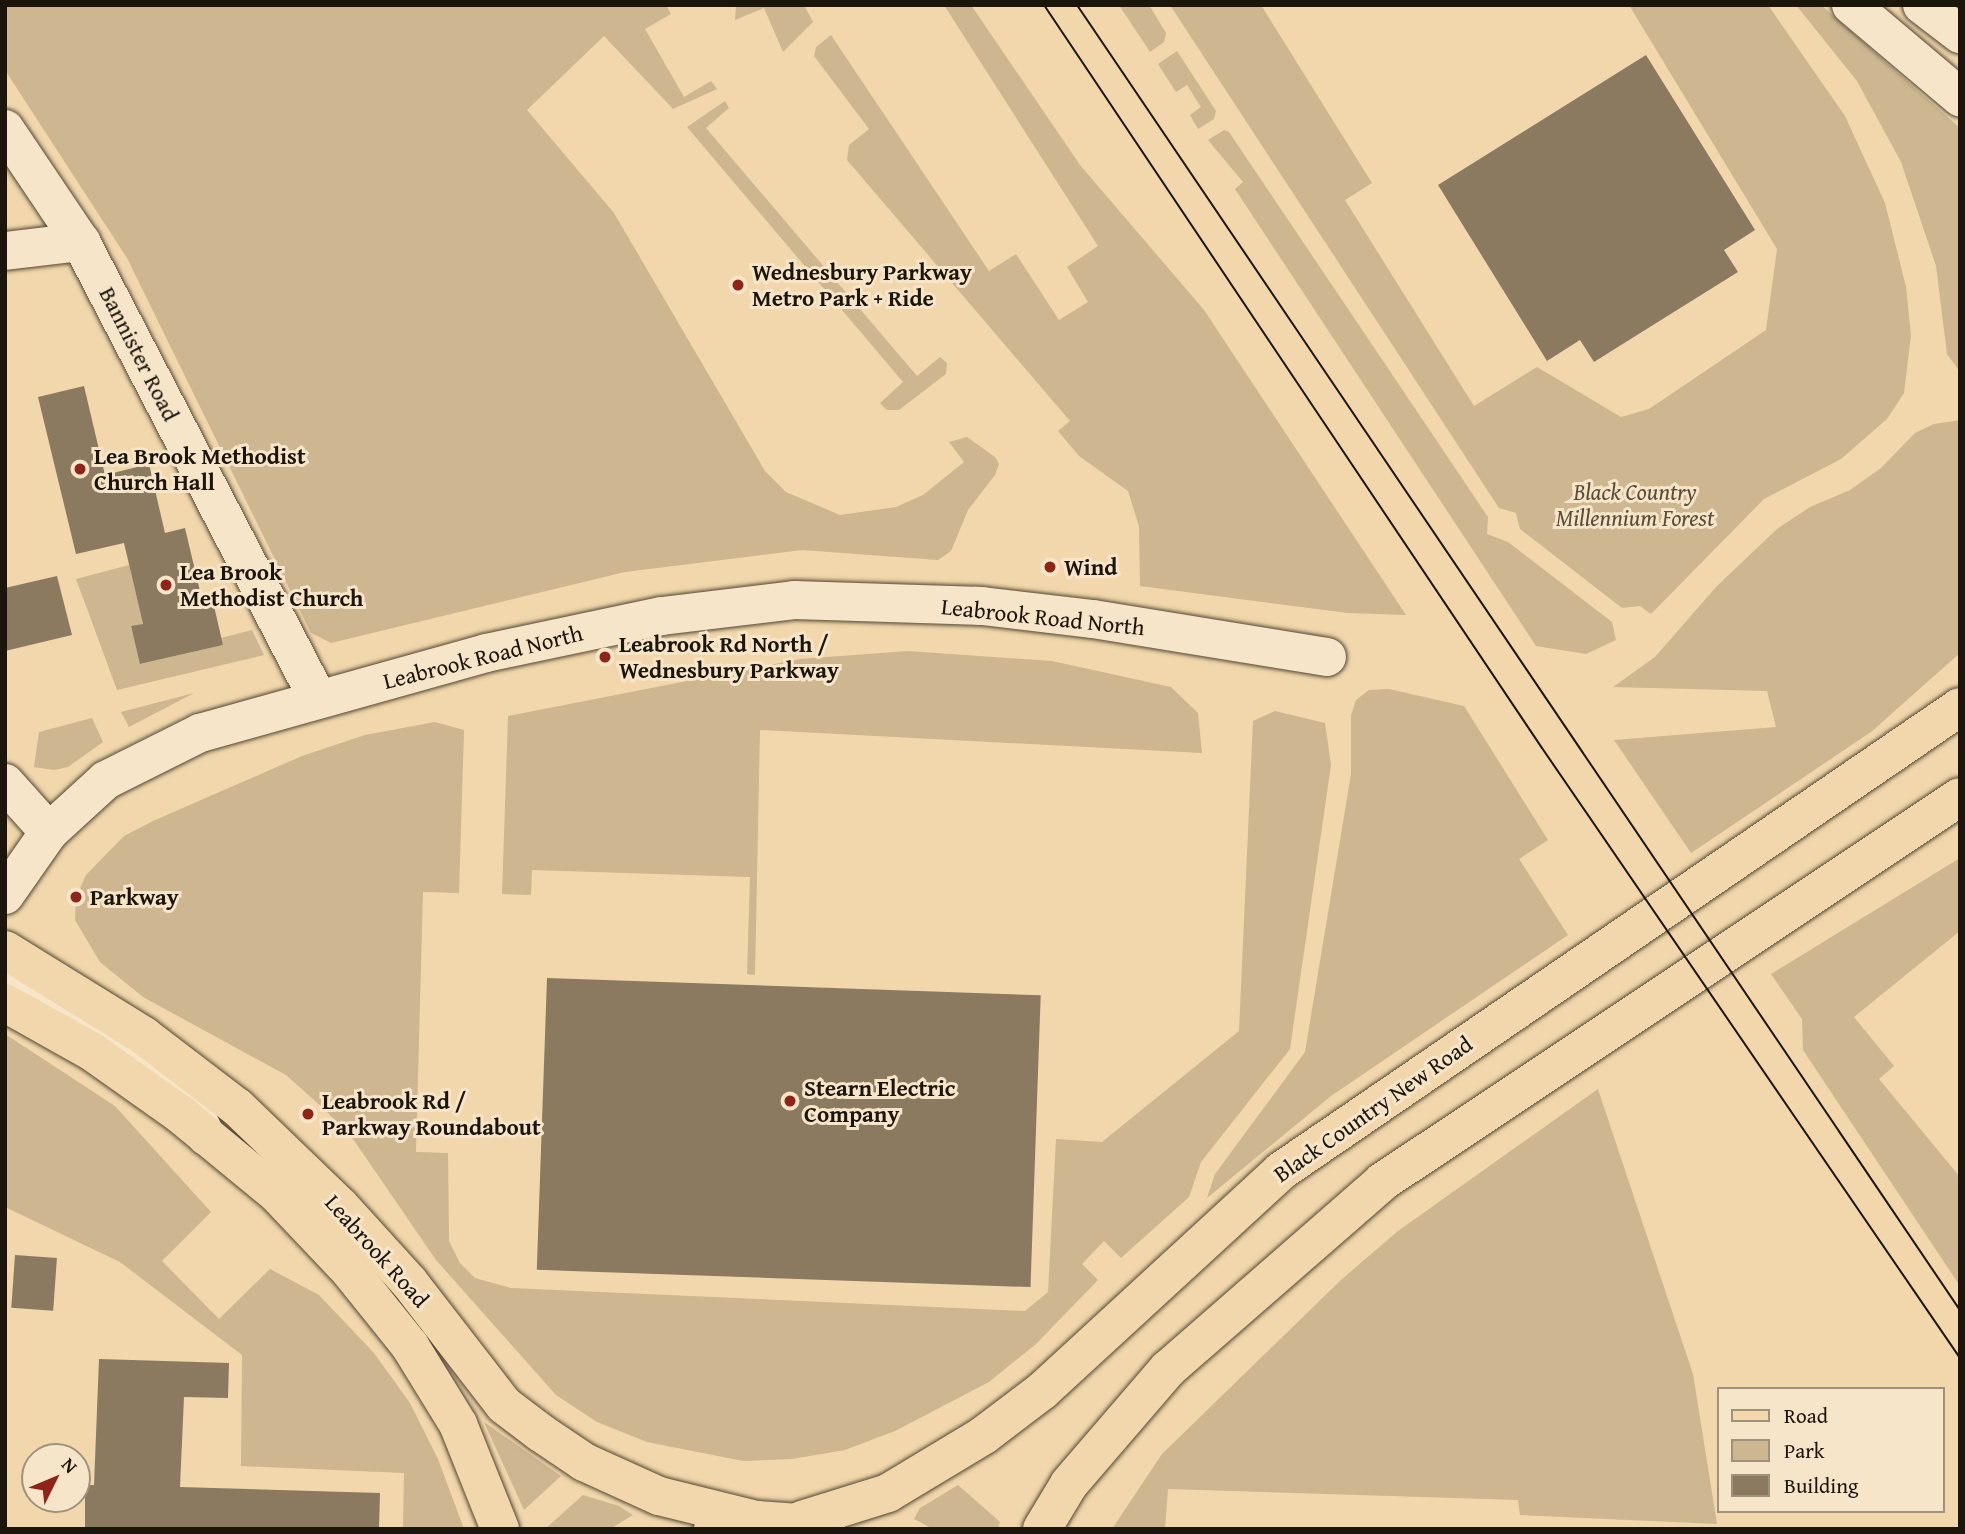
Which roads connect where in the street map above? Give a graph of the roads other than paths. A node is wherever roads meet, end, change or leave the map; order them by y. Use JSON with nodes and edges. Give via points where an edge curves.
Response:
{"nodes":[{"id":1,"x":1851,"y":5,"type":"edge"},
{"id":2,"x":1923,"y":5,"type":"edge"},
{"id":3,"x":1960,"y":34,"type":"edge"},
{"id":4,"x":1960,"y":97,"type":"edge"},
{"id":5,"x":5,"y":129,"type":"edge"},
{"id":6,"x":81,"y":242,"type":"junction"},
{"id":7,"x":5,"y":251,"type":"edge"},
{"id":8,"x":1326,"y":657,"type":"dead end"},
{"id":9,"x":318,"y":699,"type":"junction"},
{"id":10,"x":1960,"y":707,"type":"edge"},
{"id":11,"x":5,"y":783,"type":"edge"},
{"id":12,"x":1960,"y":797,"type":"edge"},
{"id":13,"x":49,"y":832,"type":"junction"},
{"id":14,"x":5,"y":895,"type":"edge"},
{"id":15,"x":5,"y":950,"type":"edge"},
{"id":16,"x":5,"y":977,"type":"edge"},
{"id":17,"x":5,"y":1003,"type":"edge"},
{"id":18,"x":206,"y":1136,"type":"junction"},
{"id":19,"x":757,"y":1520,"type":"junction"},
{"id":20,"x":802,"y":1520,"type":"junction"},
{"id":21,"x":500,"y":1529,"type":"edge"},
{"id":22,"x":713,"y":1529,"type":"edge"},
{"id":23,"x":841,"y":1529,"type":"edge"},
{"id":24,"x":1042,"y":1529,"type":"edge"}],
"edges":[{"from":1,"to":4,"type":"street"},
{"from":2,"to":3,"type":"street"},
{"from":5,"to":6,"type":"street","name":"Bannister Road"},
{"from":6,"to":7,"type":"street"},
{"from":6,"to":9,"type":"street","name":"Bannister Road"},
{"from":8,"to":9,"type":"street","name":"Leabrook Road North","via":[[982,606],[794,600],[662,616],[486,653]]},
{"from":9,"to":13,"type":"street","name":"Leabrook Road North","via":[[200,733],[106,780]]},
{"from":10,"to":20,"type":"main road","name":"Black Country New Road","via":[[1281,1171],[1042,1391],[984,1435],[888,1493]]},
{"from":11,"to":13,"type":"street"},
{"from":12,"to":24,"type":"main road","via":[[1382,1182],[1168,1369],[1069,1484]]},
{"from":13,"to":14,"type":"street","name":"Leabrook Road North"},
{"from":15,"to":19,"type":"main road","name":"Leabrook Road","via":[[144,1036],[237,1107],[340,1206],[409,1282],[504,1405],[584,1462],[659,1496]]},
{"from":16,"to":18,"type":"street","via":[[66,1010],[182,1089]]},
{"from":17,"to":18,"type":"main road","name":"Leabrook Road","via":[[91,1051]]},
{"from":18,"to":21,"type":"main road","name":"Leabrook Road","via":[[277,1194],[350,1271],[410,1346],[457,1424]]},
{"from":19,"to":20,"type":"main road"},
{"from":19,"to":22,"type":"main road"},
{"from":20,"to":23,"type":"main road"}]}
